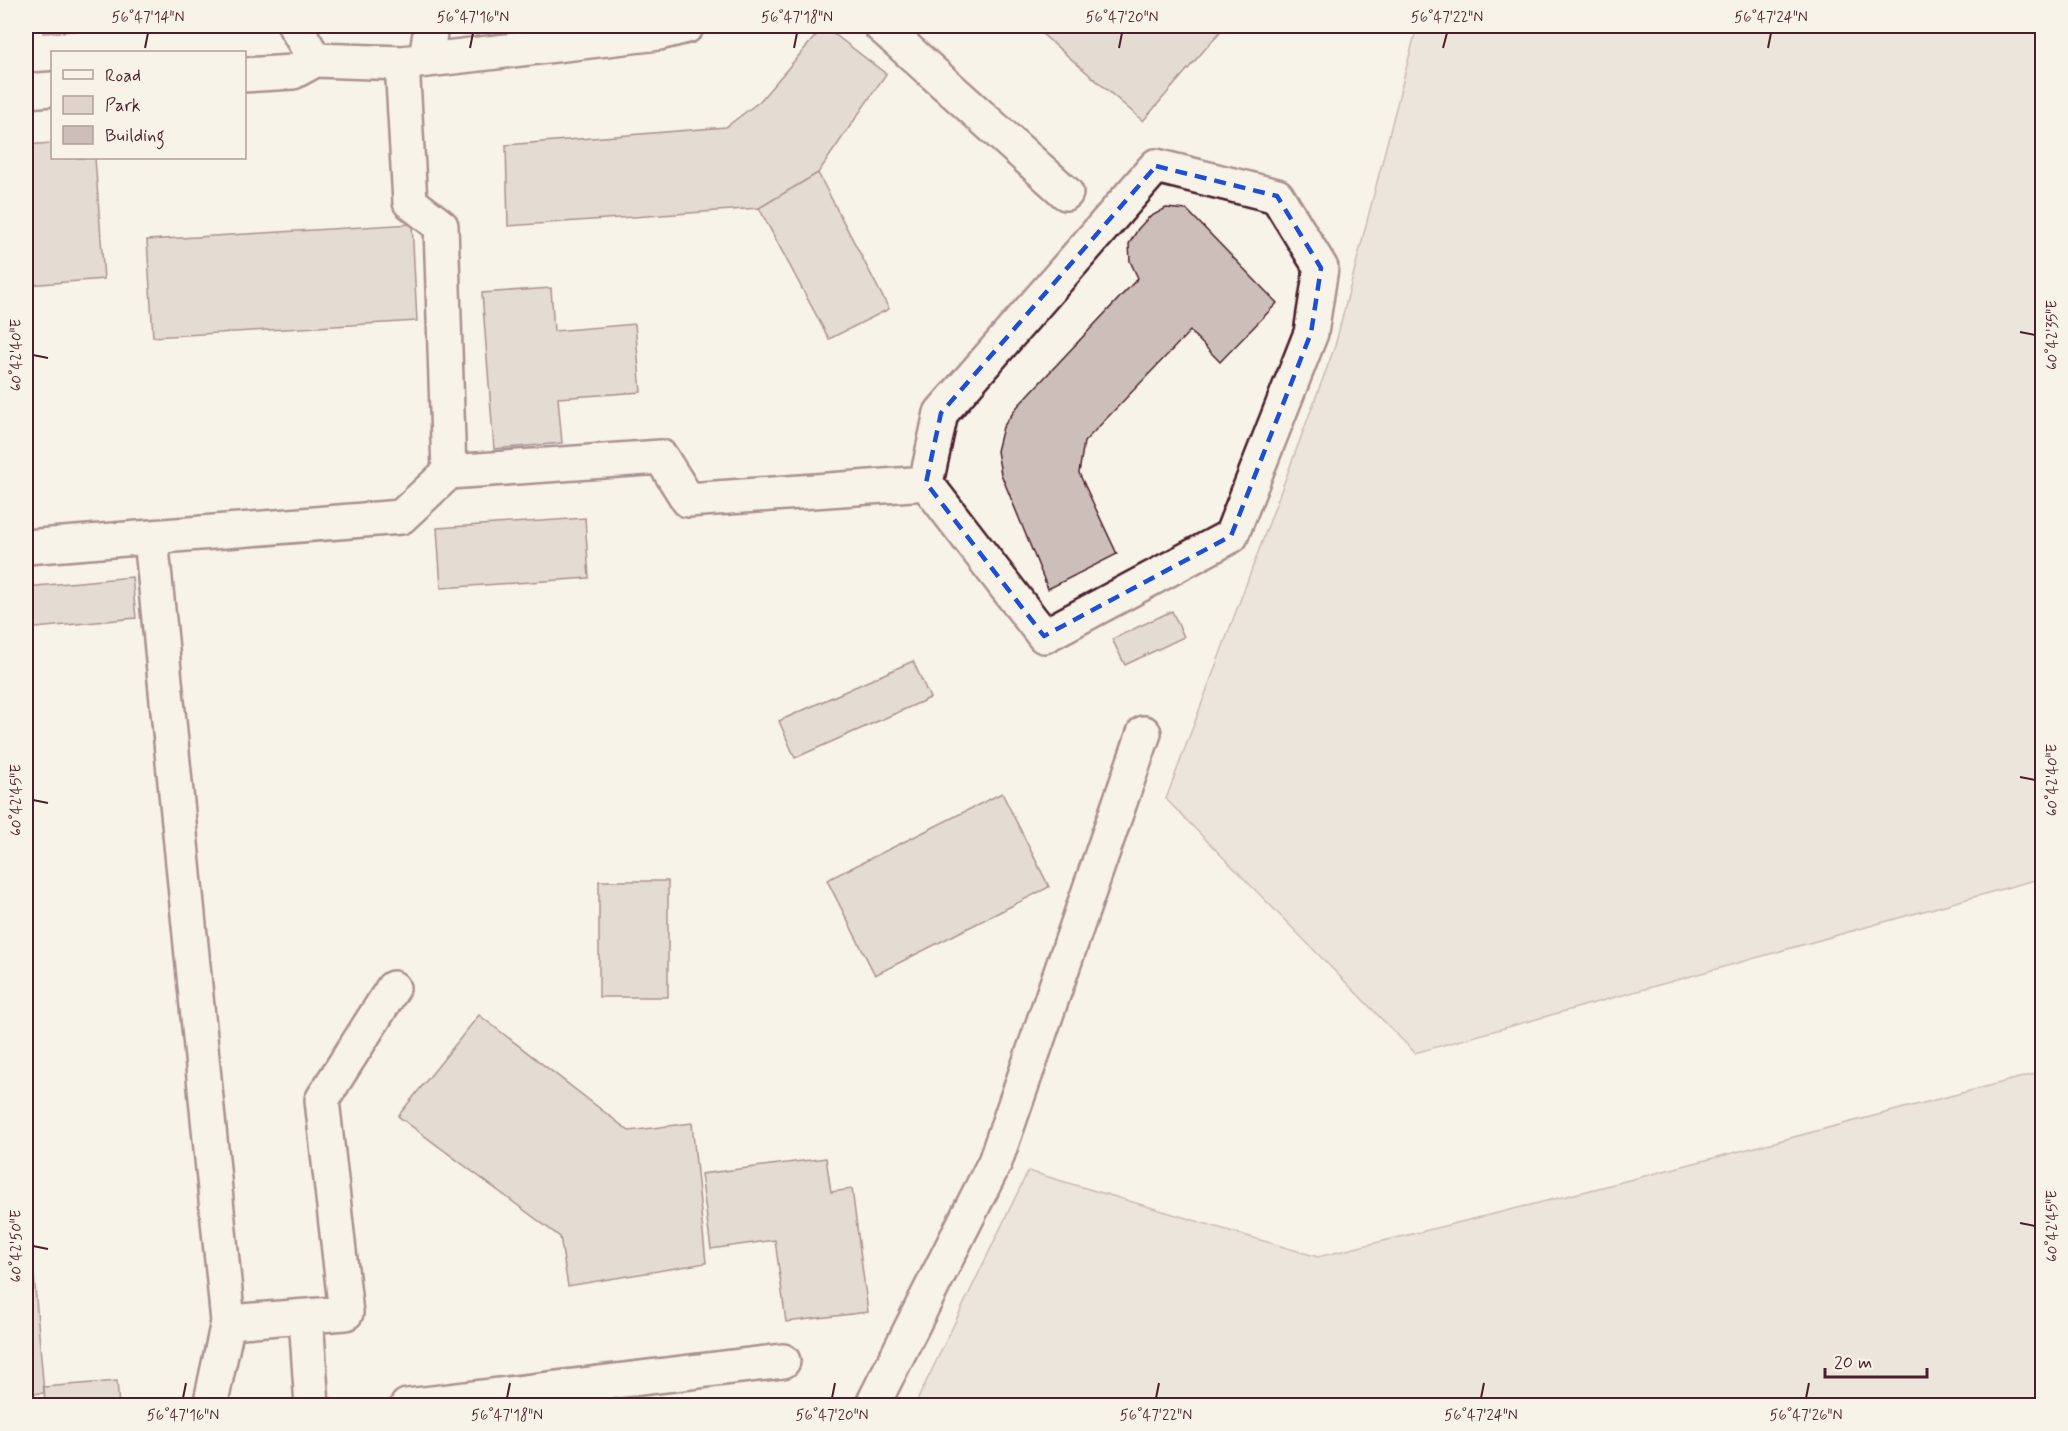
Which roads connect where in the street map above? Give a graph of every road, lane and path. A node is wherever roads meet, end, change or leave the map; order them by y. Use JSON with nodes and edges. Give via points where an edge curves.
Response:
{"nodes":[{"id":1,"x":294,"y":26,"type":"edge"},
{"id":2,"x":432,"y":26,"type":"edge"},
{"id":3,"x":687,"y":26,"type":"edge"},
{"id":4,"x":881,"y":26,"type":"edge"},
{"id":5,"x":315,"y":60,"type":"junction"},
{"id":6,"x":414,"y":62,"type":"junction"},
{"id":7,"x":246,"y":75,"type":"edge"},
{"id":8,"x":51,"y":89,"type":"edge"},
{"id":9,"x":26,"y":92,"type":"edge"},
{"id":10,"x":1066,"y":193,"type":"dead end"},
{"id":11,"x":449,"y":472,"type":"junction"},
{"id":12,"x":926,"y":483,"type":"junction"},
{"id":13,"x":151,"y":538,"type":"junction"},
{"id":14,"x":26,"y":547,"type":"edge"},
{"id":15,"x":1144,"y":733,"type":"dead end"},
{"id":16,"x":393,"y":988,"type":"dead end"},
{"id":17,"x":306,"y":1317,"type":"junction"},
{"id":18,"x":228,"y":1322,"type":"junction"},
{"id":19,"x":783,"y":1361,"type":"dead end"},
{"id":20,"x":210,"y":1406,"type":"edge"},
{"id":21,"x":312,"y":1406,"type":"edge"},
{"id":22,"x":407,"y":1406,"type":"edge"},
{"id":23,"x":872,"y":1406,"type":"edge"}],
"edges":[{"from":1,"to":5,"type":"street"},
{"from":2,"to":6,"type":"street"},
{"from":3,"to":6,"type":"street","via":[[658,33]]},
{"from":4,"to":10,"type":"street"},
{"from":5,"to":6,"type":"street"},
{"from":5,"to":7,"type":"street","via":[[293,72]]},
{"from":6,"to":11,"type":"street","via":[[410,202],[441,226]]},
{"from":8,"to":9,"type":"street"},
{"from":11,"to":12,"type":"street","via":[[661,457],[688,500]]},
{"from":11,"to":13,"type":"street","via":[[401,517]]},
{"from":12,"to":12,"type":"street","via":[[941,413],[1156,166],[1277,196],[1321,268],[1311,333],[1231,536],[1044,636]]},
{"from":13,"to":14,"type":"street"},
{"from":13,"to":18,"type":"street"},
{"from":15,"to":23,"type":"street","via":[[995,1162]]},
{"from":16,"to":17,"type":"street","via":[[322,1100],[346,1313]]},
{"from":17,"to":18,"type":"street"},
{"from":17,"to":21,"type":"street"},
{"from":18,"to":20,"type":"street"},
{"from":19,"to":22,"type":"street"}]}
